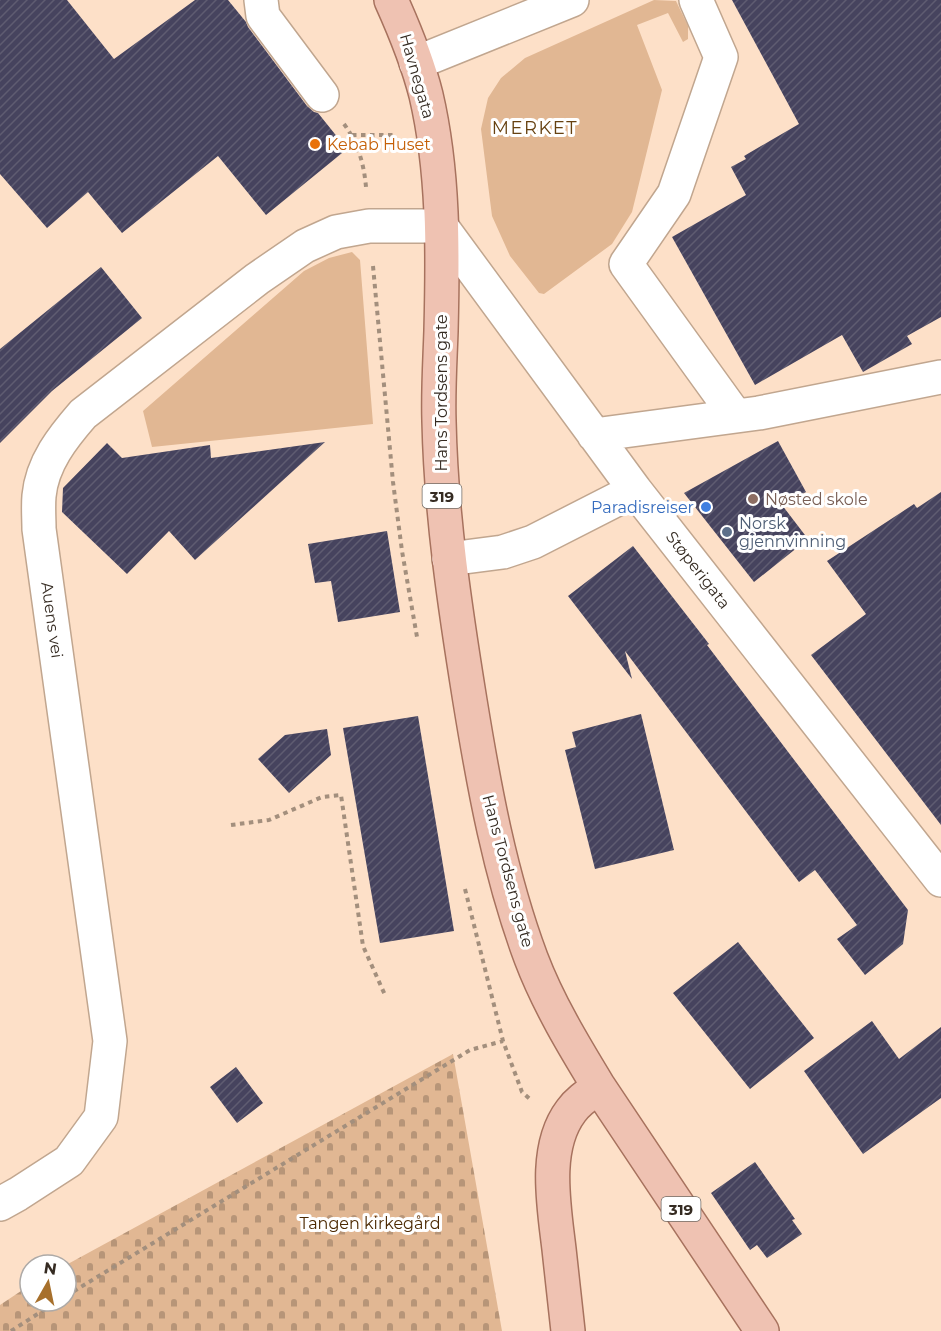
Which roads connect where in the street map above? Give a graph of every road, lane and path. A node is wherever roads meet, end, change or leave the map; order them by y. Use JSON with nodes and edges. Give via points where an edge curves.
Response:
{"nodes":[{"id":1,"x":261,"y":0,"type":"edge"},
{"id":2,"x":392,"y":0,"type":"edge"},
{"id":3,"x":572,"y":0,"type":"edge"},
{"id":4,"x":696,"y":0,"type":"edge"},
{"id":5,"x":416,"y":63,"type":"junction"},
{"id":6,"x":322,"y":95,"type":"dead end"},
{"id":7,"x":441,"y":226,"type":"junction"},
{"id":8,"x":941,"y":377,"type":"edge"},
{"id":9,"x":735,"y":415,"type":"junction"},
{"id":10,"x":594,"y":435,"type":"junction"},
{"id":11,"x":634,"y":490,"type":"junction"},
{"id":12,"x":449,"y":559,"type":"junction"},
{"id":13,"x":231,"y":825,"type":"dead end"},
{"id":14,"x":941,"y":880,"type":"edge"},
{"id":15,"x":385,"y":995,"type":"dead end"},
{"id":16,"x":503,"y":1041,"type":"dead end"},
{"id":17,"x":599,"y":1088,"type":"junction"},
{"id":18,"x":0,"y":1204,"type":"edge"},
{"id":19,"x":78,"y":1289,"type":"edge"},
{"id":20,"x":39,"y":1313,"type":"edge"},
{"id":21,"x":11,"y":1331,"type":"edge"},
{"id":22,"x":568,"y":1331,"type":"edge"},
{"id":23,"x":762,"y":1331,"type":"edge"}],
"edges":[{"from":1,"to":6,"type":"street","via":[[263,16]]},
{"from":2,"to":5,"type":"main road","name":"Havnegata","number":"319"},
{"from":3,"to":5,"type":"street"},
{"from":4,"to":9,"type":"street","via":[[721,57],[674,194],[626,264]]},
{"from":5,"to":7,"type":"main road","name":"Havnegata","number":"319","via":[[433,136]]},
{"from":7,"to":10,"type":"street","name":"Støperigata"},
{"from":7,"to":12,"type":"main road","name":"Hans Tordsens gate","number":"319","via":[[439,416]]},
{"from":7,"to":18,"type":"street","name":"Auens vei","via":[[369,226],[336,232],[305,246],[83,414],[48,463],[39,495],[39,530],[110,1041],[101,1117],[69,1161]]},
{"from":8,"to":9,"type":"street"},
{"from":9,"to":10,"type":"street"},
{"from":10,"to":11,"type":"street","name":"Støperigata"},
{"from":11,"to":12,"type":"street","via":[[533,542],[503,552]]},
{"from":11,"to":14,"type":"street","name":"Støperigata"},
{"from":12,"to":17,"type":"main road","name":"Hans Tordsens gate","number":"319","via":[[480,763],[514,909],[555,1011]]},
{"from":13,"to":15,"type":"path","via":[[269,820],[322,797],[341,795],[363,946]]},
{"from":16,"to":19,"type":"path","via":[[470,1050]]},
{"from":17,"to":22,"type":"main road","via":[[570,1112],[552,1166]]},
{"from":17,"to":23,"type":"main road","number":"319"},
{"from":20,"to":21,"type":"path"}]}
